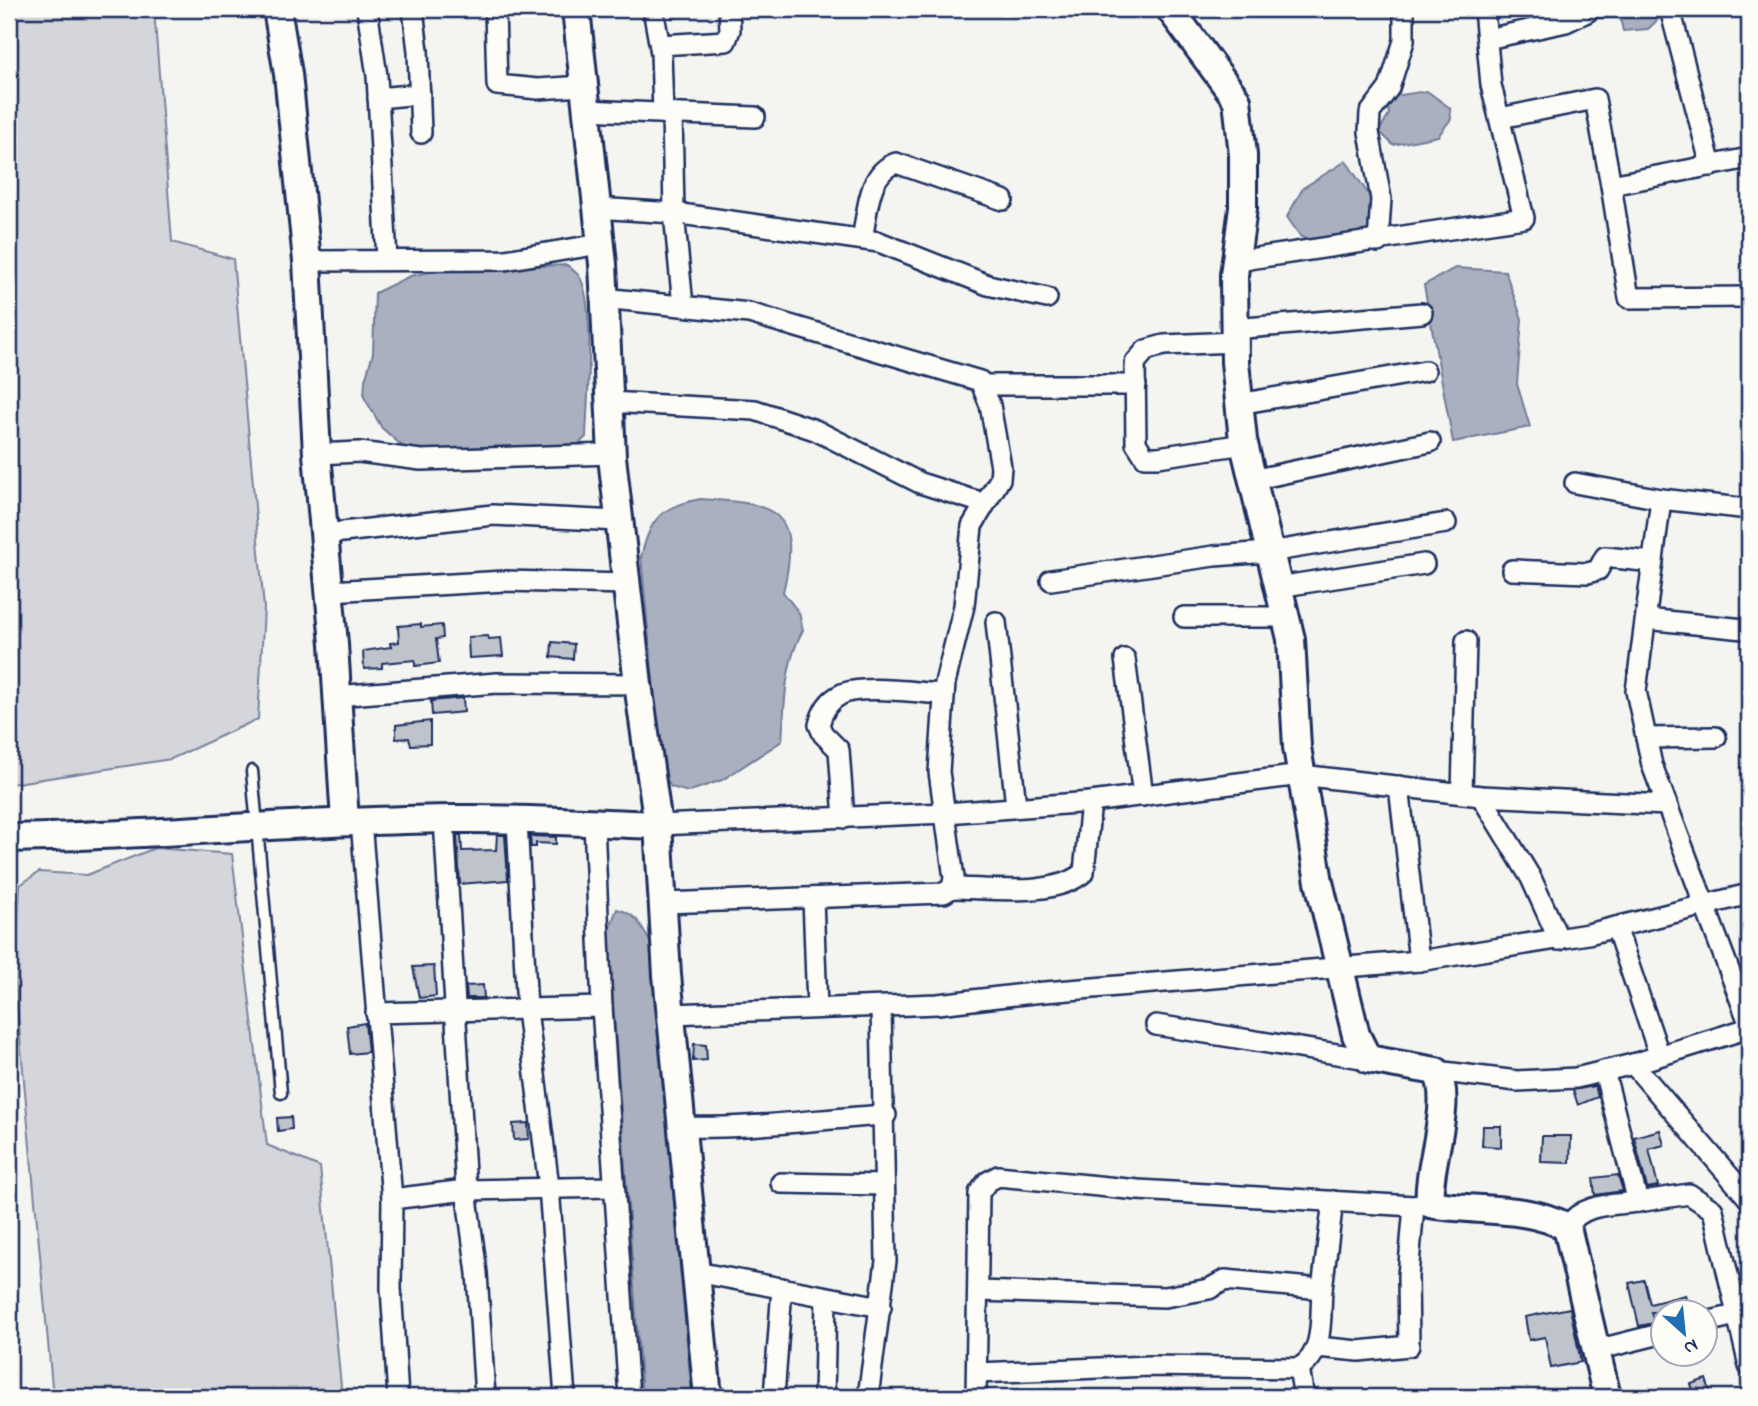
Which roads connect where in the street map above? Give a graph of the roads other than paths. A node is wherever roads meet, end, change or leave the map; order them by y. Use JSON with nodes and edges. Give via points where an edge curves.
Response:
{"nodes":[{"id":1,"x":277,"y":9,"type":"edge"},
{"id":2,"x":367,"y":9,"type":"edge"},
{"id":3,"x":413,"y":9,"type":"edge"},
{"id":4,"x":495,"y":9,"type":"edge"},
{"id":5,"x":576,"y":9,"type":"edge"},
{"id":6,"x":653,"y":9,"type":"edge"},
{"id":7,"x":729,"y":9,"type":"edge"},
{"id":8,"x":1170,"y":9,"type":"edge"},
{"id":9,"x":1404,"y":9,"type":"edge"},
{"id":10,"x":1484,"y":9,"type":"edge"},
{"id":11,"x":1587,"y":9,"type":"edge"},
{"id":12,"x":1670,"y":9,"type":"edge"},
{"id":13,"x":1487,"y":39,"type":"junction"},
{"id":14,"x":660,"y":45,"type":"junction"},
{"id":15,"x":420,"y":94,"type":"junction"},
{"id":16,"x":378,"y":98,"type":"junction"},
{"id":17,"x":584,"y":98,"type":"junction"},
{"id":18,"x":667,"y":113,"type":"junction"},
{"id":19,"x":755,"y":117,"type":"dead end"},
{"id":20,"x":1500,"y":118,"type":"junction"},
{"id":21,"x":421,"y":133,"type":"dead end"},
{"id":22,"x":1749,"y":158,"type":"edge"},
{"id":23,"x":1711,"y":166,"type":"junction"},
{"id":24,"x":1611,"y":184,"type":"junction"},
{"id":25,"x":1003,"y":200,"type":"dead end"},
{"id":26,"x":596,"y":208,"type":"junction"},
{"id":27,"x":674,"y":213,"type":"junction"},
{"id":28,"x":862,"y":239,"type":"junction"},
{"id":29,"x":1378,"y":242,"type":"junction"},
{"id":30,"x":600,"y":244,"type":"junction"},
{"id":31,"x":387,"y":260,"type":"junction"},
{"id":32,"x":307,"y":261,"type":"junction"},
{"id":33,"x":1236,"y":261,"type":"junction"},
{"id":34,"x":1749,"y":297,"type":"edge"},
{"id":35,"x":603,"y":298,"type":"junction"},
{"id":36,"x":1047,"y":298,"type":"dead end"},
{"id":37,"x":683,"y":306,"type":"junction"},
{"id":38,"x":1422,"y":313,"type":"dead end"},
{"id":39,"x":1235,"y":336,"type":"junction"},
{"id":40,"x":1424,"y":371,"type":"dead end"},
{"id":41,"x":984,"y":385,"type":"junction"},
{"id":42,"x":1136,"y":385,"type":"junction"},
{"id":43,"x":609,"y":402,"type":"junction"},
{"id":44,"x":1239,"y":404,"type":"junction"},
{"id":45,"x":1430,"y":442,"type":"dead end"},
{"id":46,"x":1244,"y":444,"type":"junction"},
{"id":47,"x":317,"y":454,"type":"junction"},
{"id":48,"x":612,"y":454,"type":"junction"},
{"id":49,"x":1252,"y":480,"type":"junction"},
{"id":50,"x":1575,"y":483,"type":"dead end"},
{"id":51,"x":1661,"y":499,"type":"junction"},
{"id":52,"x":983,"y":503,"type":"junction"},
{"id":53,"x":1749,"y":509,"type":"edge"},
{"id":54,"x":620,"y":521,"type":"junction"},
{"id":55,"x":1446,"y":523,"type":"dead end"},
{"id":56,"x":325,"y":534,"type":"junction"},
{"id":57,"x":1269,"y":552,"type":"junction"},
{"id":58,"x":1653,"y":562,"type":"junction"},
{"id":59,"x":1424,"y":564,"type":"dead end"},
{"id":60,"x":1512,"y":570,"type":"dead end"},
{"id":61,"x":1051,"y":580,"type":"dead end"},
{"id":62,"x":627,"y":584,"type":"junction"},
{"id":63,"x":1278,"y":587,"type":"junction"},
{"id":64,"x":330,"y":591,"type":"junction"},
{"id":65,"x":1184,"y":617,"type":"dead end"},
{"id":66,"x":1285,"y":617,"type":"junction"},
{"id":67,"x":1646,"y":619,"type":"junction"},
{"id":68,"x":996,"y":622,"type":"dead end"},
{"id":69,"x":1744,"y":629,"type":"dead end"},
{"id":70,"x":1466,"y":641,"type":"dead end"},
{"id":71,"x":1125,"y":659,"type":"dead end"},
{"id":72,"x":638,"y":684,"type":"junction"},
{"id":73,"x":944,"y":694,"type":"junction"},
{"id":74,"x":336,"y":696,"type":"junction"},
{"id":75,"x":1716,"y":737,"type":"dead end"},
{"id":76,"x":1646,"y":738,"type":"junction"},
{"id":77,"x":252,"y":771,"type":"dead end"},
{"id":78,"x":1301,"y":775,"type":"junction"},
{"id":79,"x":1399,"y":786,"type":"junction"},
{"id":80,"x":1472,"y":795,"type":"junction"},
{"id":81,"x":1143,"y":796,"type":"junction"},
{"id":82,"x":1091,"y":802,"type":"junction"},
{"id":83,"x":1667,"y":805,"type":"junction"},
{"id":84,"x":1016,"y":806,"type":"junction"},
{"id":85,"x":946,"y":813,"type":"junction"},
{"id":86,"x":844,"y":818,"type":"junction"},
{"id":87,"x":444,"y":819,"type":"junction"},
{"id":88,"x":517,"y":821,"type":"junction"},
{"id":89,"x":353,"y":822,"type":"junction"},
{"id":90,"x":594,"y":823,"type":"junction"},
{"id":91,"x":659,"y":825,"type":"junction"},
{"id":92,"x":258,"y":828,"type":"junction"},
{"id":93,"x":9,"y":838,"type":"edge"},
{"id":94,"x":952,"y":888,"type":"junction"},
{"id":95,"x":1749,"y":894,"type":"edge"},
{"id":96,"x":813,"y":898,"type":"junction"},
{"id":97,"x":663,"y":903,"type":"junction"},
{"id":98,"x":1704,"y":904,"type":"junction"},
{"id":99,"x":1616,"y":927,"type":"junction"},
{"id":100,"x":1559,"y":940,"type":"junction"},
{"id":101,"x":1419,"y":961,"type":"junction"},
{"id":102,"x":1340,"y":968,"type":"junction"},
{"id":103,"x":602,"y":1007,"type":"junction"},
{"id":104,"x":881,"y":1007,"type":"junction"},
{"id":105,"x":817,"y":1008,"type":"junction"},
{"id":106,"x":456,"y":1010,"type":"junction"},
{"id":107,"x":527,"y":1010,"type":"junction"},
{"id":108,"x":376,"y":1013,"type":"junction"},
{"id":109,"x":671,"y":1014,"type":"junction"},
{"id":110,"x":1749,"y":1023,"type":"edge"},
{"id":111,"x":1156,"y":1025,"type":"dead end"},
{"id":112,"x":1749,"y":1028,"type":"edge"},
{"id":113,"x":1659,"y":1054,"type":"junction"},
{"id":114,"x":1368,"y":1059,"type":"junction"},
{"id":115,"x":1633,"y":1064,"type":"junction"},
{"id":116,"x":1436,"y":1071,"type":"junction"},
{"id":117,"x":1604,"y":1071,"type":"junction"},
{"id":118,"x":281,"y":1093,"type":"dead end"},
{"id":119,"x":886,"y":1115,"type":"junction"},
{"id":120,"x":682,"y":1127,"type":"junction"},
{"id":121,"x":782,"y":1183,"type":"dead end"},
{"id":122,"x":883,"y":1185,"type":"junction"},
{"id":123,"x":549,"y":1187,"type":"junction"},
{"id":124,"x":613,"y":1187,"type":"junction"},
{"id":125,"x":466,"y":1190,"type":"junction"},
{"id":126,"x":392,"y":1199,"type":"junction"},
{"id":127,"x":1749,"y":1199,"type":"edge"},
{"id":128,"x":1333,"y":1201,"type":"junction"},
{"id":129,"x":1638,"y":1202,"type":"junction"},
{"id":130,"x":1422,"y":1205,"type":"junction"},
{"id":131,"x":1567,"y":1227,"type":"junction"},
{"id":132,"x":696,"y":1272,"type":"junction"},
{"id":133,"x":782,"y":1288,"type":"junction"},
{"id":134,"x":1322,"y":1289,"type":"junction"},
{"id":135,"x":978,"y":1291,"type":"junction"},
{"id":136,"x":825,"y":1298,"type":"junction"},
{"id":137,"x":881,"y":1307,"type":"junction"},
{"id":138,"x":1736,"y":1315,"type":"junction"},
{"id":139,"x":1720,"y":1319,"type":"edge"},
{"id":140,"x":1650,"y":1336,"type":"edge"},
{"id":141,"x":1317,"y":1347,"type":"junction"},
{"id":142,"x":1596,"y":1350,"type":"junction"},
{"id":143,"x":1749,"y":1366,"type":"edge"},
{"id":144,"x":1299,"y":1368,"type":"junction"},
{"id":145,"x":977,"y":1373,"type":"junction"},
{"id":146,"x":398,"y":1397,"type":"edge"},
{"id":147,"x":485,"y":1397,"type":"edge"},
{"id":148,"x":565,"y":1397,"type":"edge"},
{"id":149,"x":629,"y":1397,"type":"edge"},
{"id":150,"x":708,"y":1397,"type":"edge"},
{"id":151,"x":774,"y":1397,"type":"edge"},
{"id":152,"x":824,"y":1397,"type":"edge"},
{"id":153,"x":868,"y":1397,"type":"edge"},
{"id":154,"x":976,"y":1397,"type":"edge"},
{"id":155,"x":1304,"y":1397,"type":"edge"},
{"id":156,"x":1607,"y":1397,"type":"edge"}],
"edges":[{"from":1,"to":32,"type":"street"},
{"from":2,"to":16,"type":"street"},
{"from":3,"to":15,"type":"street"},
{"from":4,"to":17,"type":"street","via":[[496,86]]},
{"from":5,"to":17,"type":"street"},
{"from":6,"to":14,"type":"street"},
{"from":7,"to":14,"type":"street","via":[[726,41]]},
{"from":8,"to":33,"type":"street","via":[[1237,100],[1243,208]]},
{"from":9,"to":29,"type":"street","via":[[1404,41],[1389,88],[1370,113],[1368,132],[1381,199]]},
{"from":10,"to":13,"type":"street"},
{"from":11,"to":13,"type":"street","via":[[1566,22]]},
{"from":12,"to":23,"type":"street"},
{"from":13,"to":20,"type":"street"},
{"from":14,"to":18,"type":"street"},
{"from":15,"to":16,"type":"street"},
{"from":15,"to":21,"type":"street"},
{"from":16,"to":31,"type":"street"},
{"from":17,"to":18,"type":"street"},
{"from":17,"to":26,"type":"street"},
{"from":18,"to":19,"type":"street"},
{"from":18,"to":27,"type":"street"},
{"from":20,"to":24,"type":"street","via":[[1595,99]]},
{"from":20,"to":29,"type":"street","via":[[1524,219]]},
{"from":22,"to":23,"type":"street"},
{"from":23,"to":24,"type":"street"},
{"from":24,"to":34,"type":"street","via":[[1629,298]]},
{"from":25,"to":28,"type":"street","via":[[896,163],[883,167],[875,177]]},
{"from":26,"to":27,"type":"street"},
{"from":26,"to":30,"type":"street"},
{"from":27,"to":28,"type":"street"},
{"from":27,"to":37,"type":"street"},
{"from":28,"to":36,"type":"street","via":[[925,257],[988,285]]},
{"from":29,"to":33,"type":"street"},
{"from":30,"to":31,"type":"street","via":[[505,260]]},
{"from":30,"to":35,"type":"street"},
{"from":31,"to":32,"type":"street"},
{"from":32,"to":47,"type":"street"},
{"from":33,"to":39,"type":"street"},
{"from":35,"to":37,"type":"street"},
{"from":35,"to":43,"type":"street"},
{"from":37,"to":41,"type":"street","via":[[749,313]]},
{"from":38,"to":39,"type":"street"},
{"from":39,"to":42,"type":"street","via":[[1146,350],[1135,363]]},
{"from":39,"to":44,"type":"street"},
{"from":40,"to":44,"type":"street"},
{"from":41,"to":42,"type":"street"},
{"from":41,"to":52,"type":"street","via":[[1001,467],[1000,479]]},
{"from":42,"to":46,"type":"street","via":[[1136,443],[1145,457]]},
{"from":43,"to":48,"type":"street"},
{"from":43,"to":52,"type":"street","via":[[755,410],[815,430],[920,483]]},
{"from":44,"to":46,"type":"street"},
{"from":45,"to":49,"type":"street"},
{"from":46,"to":49,"type":"street"},
{"from":47,"to":48,"type":"street","via":[[359,452],[421,460]]},
{"from":47,"to":56,"type":"street"},
{"from":48,"to":54,"type":"street"},
{"from":49,"to":57,"type":"street"},
{"from":50,"to":51,"type":"street"},
{"from":51,"to":53,"type":"street"},
{"from":51,"to":58,"type":"street"},
{"from":52,"to":73,"type":"street","via":[[972,526],[964,606]]},
{"from":54,"to":56,"type":"street","via":[[493,515]]},
{"from":54,"to":62,"type":"street"},
{"from":55,"to":57,"type":"street"},
{"from":56,"to":64,"type":"street"},
{"from":57,"to":61,"type":"street","via":[[1214,555]]},
{"from":57,"to":63,"type":"street"},
{"from":58,"to":60,"type":"street","via":[[1605,557],[1595,573]]},
{"from":58,"to":67,"type":"street"},
{"from":59,"to":63,"type":"street"},
{"from":62,"to":64,"type":"street","via":[[505,581]]},
{"from":62,"to":72,"type":"street"},
{"from":63,"to":66,"type":"street"},
{"from":64,"to":74,"type":"street"},
{"from":65,"to":66,"type":"street"},
{"from":66,"to":78,"type":"street","via":[[1291,639]]},
{"from":67,"to":69,"type":"street"},
{"from":67,"to":76,"type":"street","via":[[1636,691]]},
{"from":68,"to":84,"type":"street"},
{"from":70,"to":80,"type":"street"},
{"from":71,"to":81,"type":"street"},
{"from":72,"to":74,"type":"street","via":[[497,683]]},
{"from":72,"to":91,"type":"street"},
{"from":73,"to":85,"type":"street","via":[[939,772]]},
{"from":73,"to":86,"type":"street","via":[[855,691],[840,695],[823,710],[819,725],[839,750]]},
{"from":74,"to":89,"type":"street"},
{"from":75,"to":76,"type":"street"},
{"from":76,"to":83,"type":"street"},
{"from":77,"to":92,"type":"lane"},
{"from":78,"to":79,"type":"street"},
{"from":78,"to":81,"type":"street"},
{"from":78,"to":102,"type":"street","via":[[1319,882]]},
{"from":79,"to":80,"type":"street"},
{"from":79,"to":101,"type":"street"},
{"from":80,"to":83,"type":"street"},
{"from":80,"to":100,"type":"street","via":[[1531,878]]},
{"from":81,"to":82,"type":"street"},
{"from":82,"to":84,"type":"street"},
{"from":82,"to":94,"type":"street","via":[[1084,872],[1072,883],[1050,888]]},
{"from":83,"to":98,"type":"street"},
{"from":84,"to":85,"type":"street"},
{"from":85,"to":86,"type":"street"},
{"from":85,"to":94,"type":"street"},
{"from":86,"to":91,"type":"street"},
{"from":87,"to":88,"type":"street"},
{"from":87,"to":89,"type":"street"},
{"from":87,"to":106,"type":"street"},
{"from":88,"to":90,"type":"street"},
{"from":88,"to":107,"type":"street"},
{"from":89,"to":92,"type":"street"},
{"from":89,"to":108,"type":"street"},
{"from":90,"to":91,"type":"street"},
{"from":90,"to":103,"type":"street"},
{"from":91,"to":97,"type":"street"},
{"from":92,"to":93,"type":"street"},
{"from":92,"to":118,"type":"lane"},
{"from":94,"to":96,"type":"street","via":[[944,893]]},
{"from":95,"to":98,"type":"street"},
{"from":96,"to":97,"type":"street"},
{"from":96,"to":105,"type":"street"},
{"from":97,"to":109,"type":"street"},
{"from":98,"to":99,"type":"street"},
{"from":98,"to":110,"type":"street"},
{"from":99,"to":100,"type":"street"},
{"from":99,"to":113,"type":"street"},
{"from":100,"to":101,"type":"street"},
{"from":101,"to":102,"type":"street"},
{"from":102,"to":104,"type":"street"},
{"from":102,"to":114,"type":"street","via":[[1356,1035]]},
{"from":103,"to":107,"type":"street"},
{"from":103,"to":124,"type":"street"},
{"from":104,"to":105,"type":"street"},
{"from":104,"to":119,"type":"street"},
{"from":105,"to":109,"type":"street"},
{"from":106,"to":107,"type":"street"},
{"from":106,"to":108,"type":"street"},
{"from":106,"to":125,"type":"street"},
{"from":107,"to":123,"type":"street"},
{"from":108,"to":126,"type":"street"},
{"from":109,"to":120,"type":"street"},
{"from":111,"to":114,"type":"street"},
{"from":112,"to":113,"type":"street"},
{"from":113,"to":115,"type":"street"},
{"from":114,"to":116,"type":"street"},
{"from":115,"to":117,"type":"street"},
{"from":115,"to":127,"type":"street"},
{"from":116,"to":117,"type":"street","via":[[1517,1081],[1576,1078]]},
{"from":116,"to":130,"type":"street","via":[[1441,1080],[1441,1109],[1429,1188]]},
{"from":117,"to":129,"type":"street"},
{"from":119,"to":120,"type":"street","via":[[725,1128]]},
{"from":119,"to":122,"type":"street"},
{"from":120,"to":132,"type":"street"},
{"from":121,"to":122,"type":"street"},
{"from":122,"to":137,"type":"street","via":[[886,1261]]},
{"from":123,"to":124,"type":"street"},
{"from":123,"to":125,"type":"street"},
{"from":123,"to":148,"type":"street"},
{"from":124,"to":149,"type":"street"},
{"from":125,"to":126,"type":"street"},
{"from":125,"to":147,"type":"street"},
{"from":126,"to":146,"type":"street","via":[[391,1288]]},
{"from":128,"to":130,"type":"street"},
{"from":128,"to":134,"type":"street"},
{"from":128,"to":135,"type":"street","via":[[998,1176],[979,1193]]},
{"from":129,"to":131,"type":"street","via":[[1595,1207],[1573,1217]]},
{"from":129,"to":138,"type":"street","via":[[1689,1194],[1713,1210]]},
{"from":130,"to":131,"type":"street","via":[[1522,1213]]},
{"from":130,"to":141,"type":"street","via":[[1408,1276],[1409,1346],[1359,1351]]},
{"from":131,"to":142,"type":"street"},
{"from":132,"to":133,"type":"street"},
{"from":132,"to":150,"type":"street"},
{"from":133,"to":136,"type":"street"},
{"from":133,"to":151,"type":"street"},
{"from":134,"to":135,"type":"street","via":[[1226,1280],[1209,1289],[1165,1297]]},
{"from":134,"to":141,"type":"street"},
{"from":135,"to":145,"type":"street"},
{"from":136,"to":137,"type":"street"},
{"from":136,"to":152,"type":"street"},
{"from":137,"to":153,"type":"street"},
{"from":138,"to":139,"type":"street"},
{"from":138,"to":143,"type":"street"},
{"from":140,"to":142,"type":"street"},
{"from":141,"to":144,"type":"street","via":[[1311,1362]]},
{"from":142,"to":156,"type":"street"},
{"from":144,"to":145,"type":"street","via":[[1149,1366]]},
{"from":144,"to":155,"type":"street"},
{"from":145,"to":154,"type":"street"}]}
